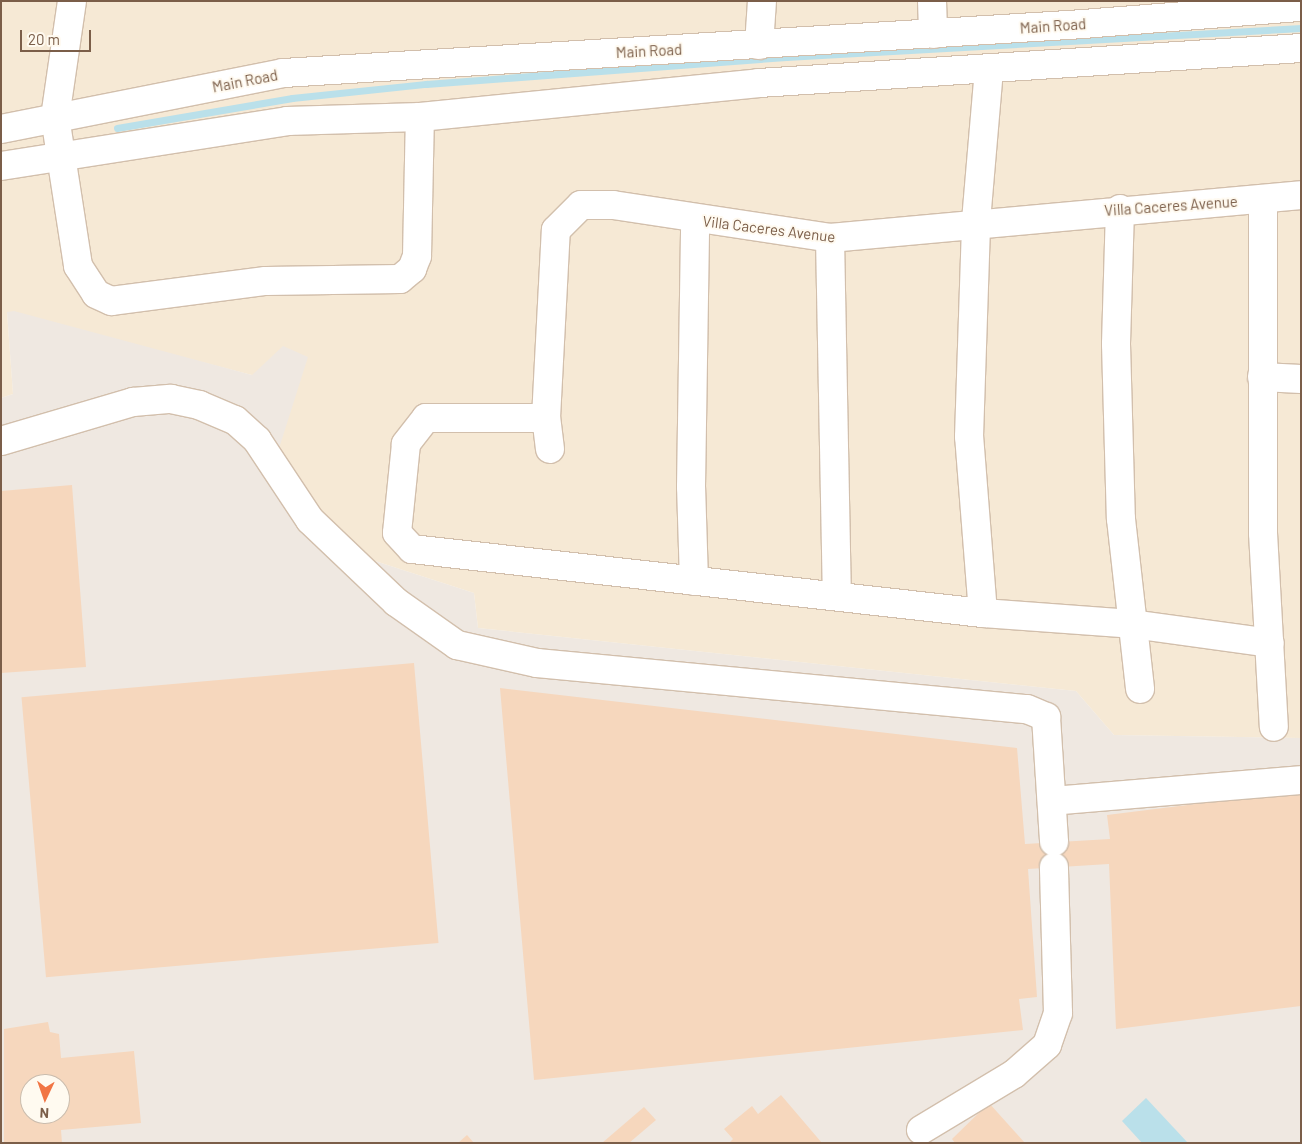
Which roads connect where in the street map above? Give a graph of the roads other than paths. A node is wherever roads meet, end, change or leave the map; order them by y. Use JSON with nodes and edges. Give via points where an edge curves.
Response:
{"nodes":[{"id":1,"x":72,"y":1,"type":"edge"},
{"id":2,"x":762,"y":1,"type":"edge"},
{"id":3,"x":932,"y":1,"type":"edge"},
{"id":4,"x":1301,"y":6,"type":"edge"},
{"id":5,"x":1224,"y":7,"type":"edge"},
{"id":6,"x":1083,"y":13,"type":"edge"},
{"id":7,"x":933,"y":34,"type":"junction"},
{"id":8,"x":759,"y":45,"type":"junction"},
{"id":9,"x":1301,"y":48,"type":"edge"},
{"id":10,"x":989,"y":69,"type":"junction"},
{"id":11,"x":55,"y":117,"type":"junction"},
{"id":12,"x":420,"y":117,"type":"junction"},
{"id":13,"x":1,"y":129,"type":"edge"},
{"id":14,"x":61,"y":158,"type":"junction"},
{"id":15,"x":1,"y":166,"type":"edge"},
{"id":16,"x":1301,"y":195,"type":"edge"},
{"id":17,"x":1264,"y":200,"type":"junction"},
{"id":18,"x":1120,"y":209,"type":"junction"},
{"id":19,"x":695,"y":220,"type":"junction"},
{"id":20,"x":976,"y":222,"type":"junction"},
{"id":21,"x":830,"y":238,"type":"junction"},
{"id":22,"x":1262,"y":377,"type":"junction"},
{"id":23,"x":1301,"y":379,"type":"edge"},
{"id":24,"x":546,"y":418,"type":"junction"},
{"id":25,"x":1,"y":441,"type":"edge"},
{"id":26,"x":550,"y":449,"type":"dead end"},
{"id":27,"x":694,"y":581,"type":"junction"},
{"id":28,"x":837,"y":595,"type":"junction"},
{"id":29,"x":983,"y":613,"type":"junction"},
{"id":30,"x":1132,"y":624,"type":"junction"},
{"id":31,"x":1270,"y":643,"type":"junction"},
{"id":32,"x":1140,"y":688,"type":"dead end"},
{"id":33,"x":1274,"y":727,"type":"dead end"},
{"id":34,"x":1301,"y":780,"type":"edge"},
{"id":35,"x":1052,"y":801,"type":"junction"},
{"id":36,"x":921,"y":1130,"type":"dead end"}],
"edges":[{"from":1,"to":11,"type":"street"},
{"from":2,"to":8,"type":"street"},
{"from":3,"to":7,"type":"street"},
{"from":4,"to":5,"type":"street","name":"Main Road"},
{"from":5,"to":6,"type":"street","name":"Main Road"},
{"from":6,"to":7,"type":"street","name":"Main Road"},
{"from":7,"to":8,"type":"street","name":"Main Road"},
{"from":8,"to":11,"type":"street","name":"Main Road","via":[[283,74]]},
{"from":9,"to":10,"type":"street"},
{"from":10,"to":12,"type":"street","via":[[759,83]]},
{"from":10,"to":20,"type":"street"},
{"from":11,"to":13,"type":"street","name":"Main Road"},
{"from":11,"to":14,"type":"street"},
{"from":12,"to":14,"type":"street","via":[[287,122]]},
{"from":12,"to":14,"type":"street","via":[[417,256],[412,269],[400,279],[376,283],[266,281],[110,301],[96,294],[78,266]]},
{"from":14,"to":15,"type":"street"},
{"from":16,"to":17,"type":"street","name":"Villa Caceres Avenue"},
{"from":17,"to":18,"type":"street","name":"Villa Caceres Avenue"},
{"from":17,"to":22,"type":"street"},
{"from":18,"to":20,"type":"street","name":"Villa Caceres Avenue"},
{"from":18,"to":30,"type":"street","via":[[1116,344],[1121,519]]},
{"from":19,"to":21,"type":"street","name":"Villa Caceres Avenue"},
{"from":19,"to":24,"type":"street","name":"Villa Caceres Avenue","via":[[599,204],[581,206],[556,230]]},
{"from":19,"to":27,"type":"street","via":[[691,488]]},
{"from":20,"to":21,"type":"street","name":"Villa Caceres Avenue"},
{"from":20,"to":29,"type":"street","via":[[969,437]]},
{"from":21,"to":28,"type":"street"},
{"from":22,"to":23,"type":"street"},
{"from":22,"to":31,"type":"street","via":[[1263,533]]},
{"from":24,"to":26,"type":"street","name":"Villa Caceres Avenue"},
{"from":24,"to":27,"type":"street","via":[[426,418],[406,444],[397,533],[412,549]]},
{"from":25,"to":35,"type":"street","via":[[133,402],[171,399],[199,405],[235,420],[257,440],[310,520],[396,602],[457,644],[537,663],[1027,709],[1046,717]]},
{"from":27,"to":28,"type":"street"},
{"from":28,"to":29,"type":"street"},
{"from":29,"to":30,"type":"street"},
{"from":30,"to":31,"type":"street"},
{"from":30,"to":32,"type":"street"},
{"from":31,"to":33,"type":"street"},
{"from":34,"to":35,"type":"street"},
{"from":35,"to":36,"type":"street","via":[[1058,1013],[1047,1045],[1014,1074]]}]}
